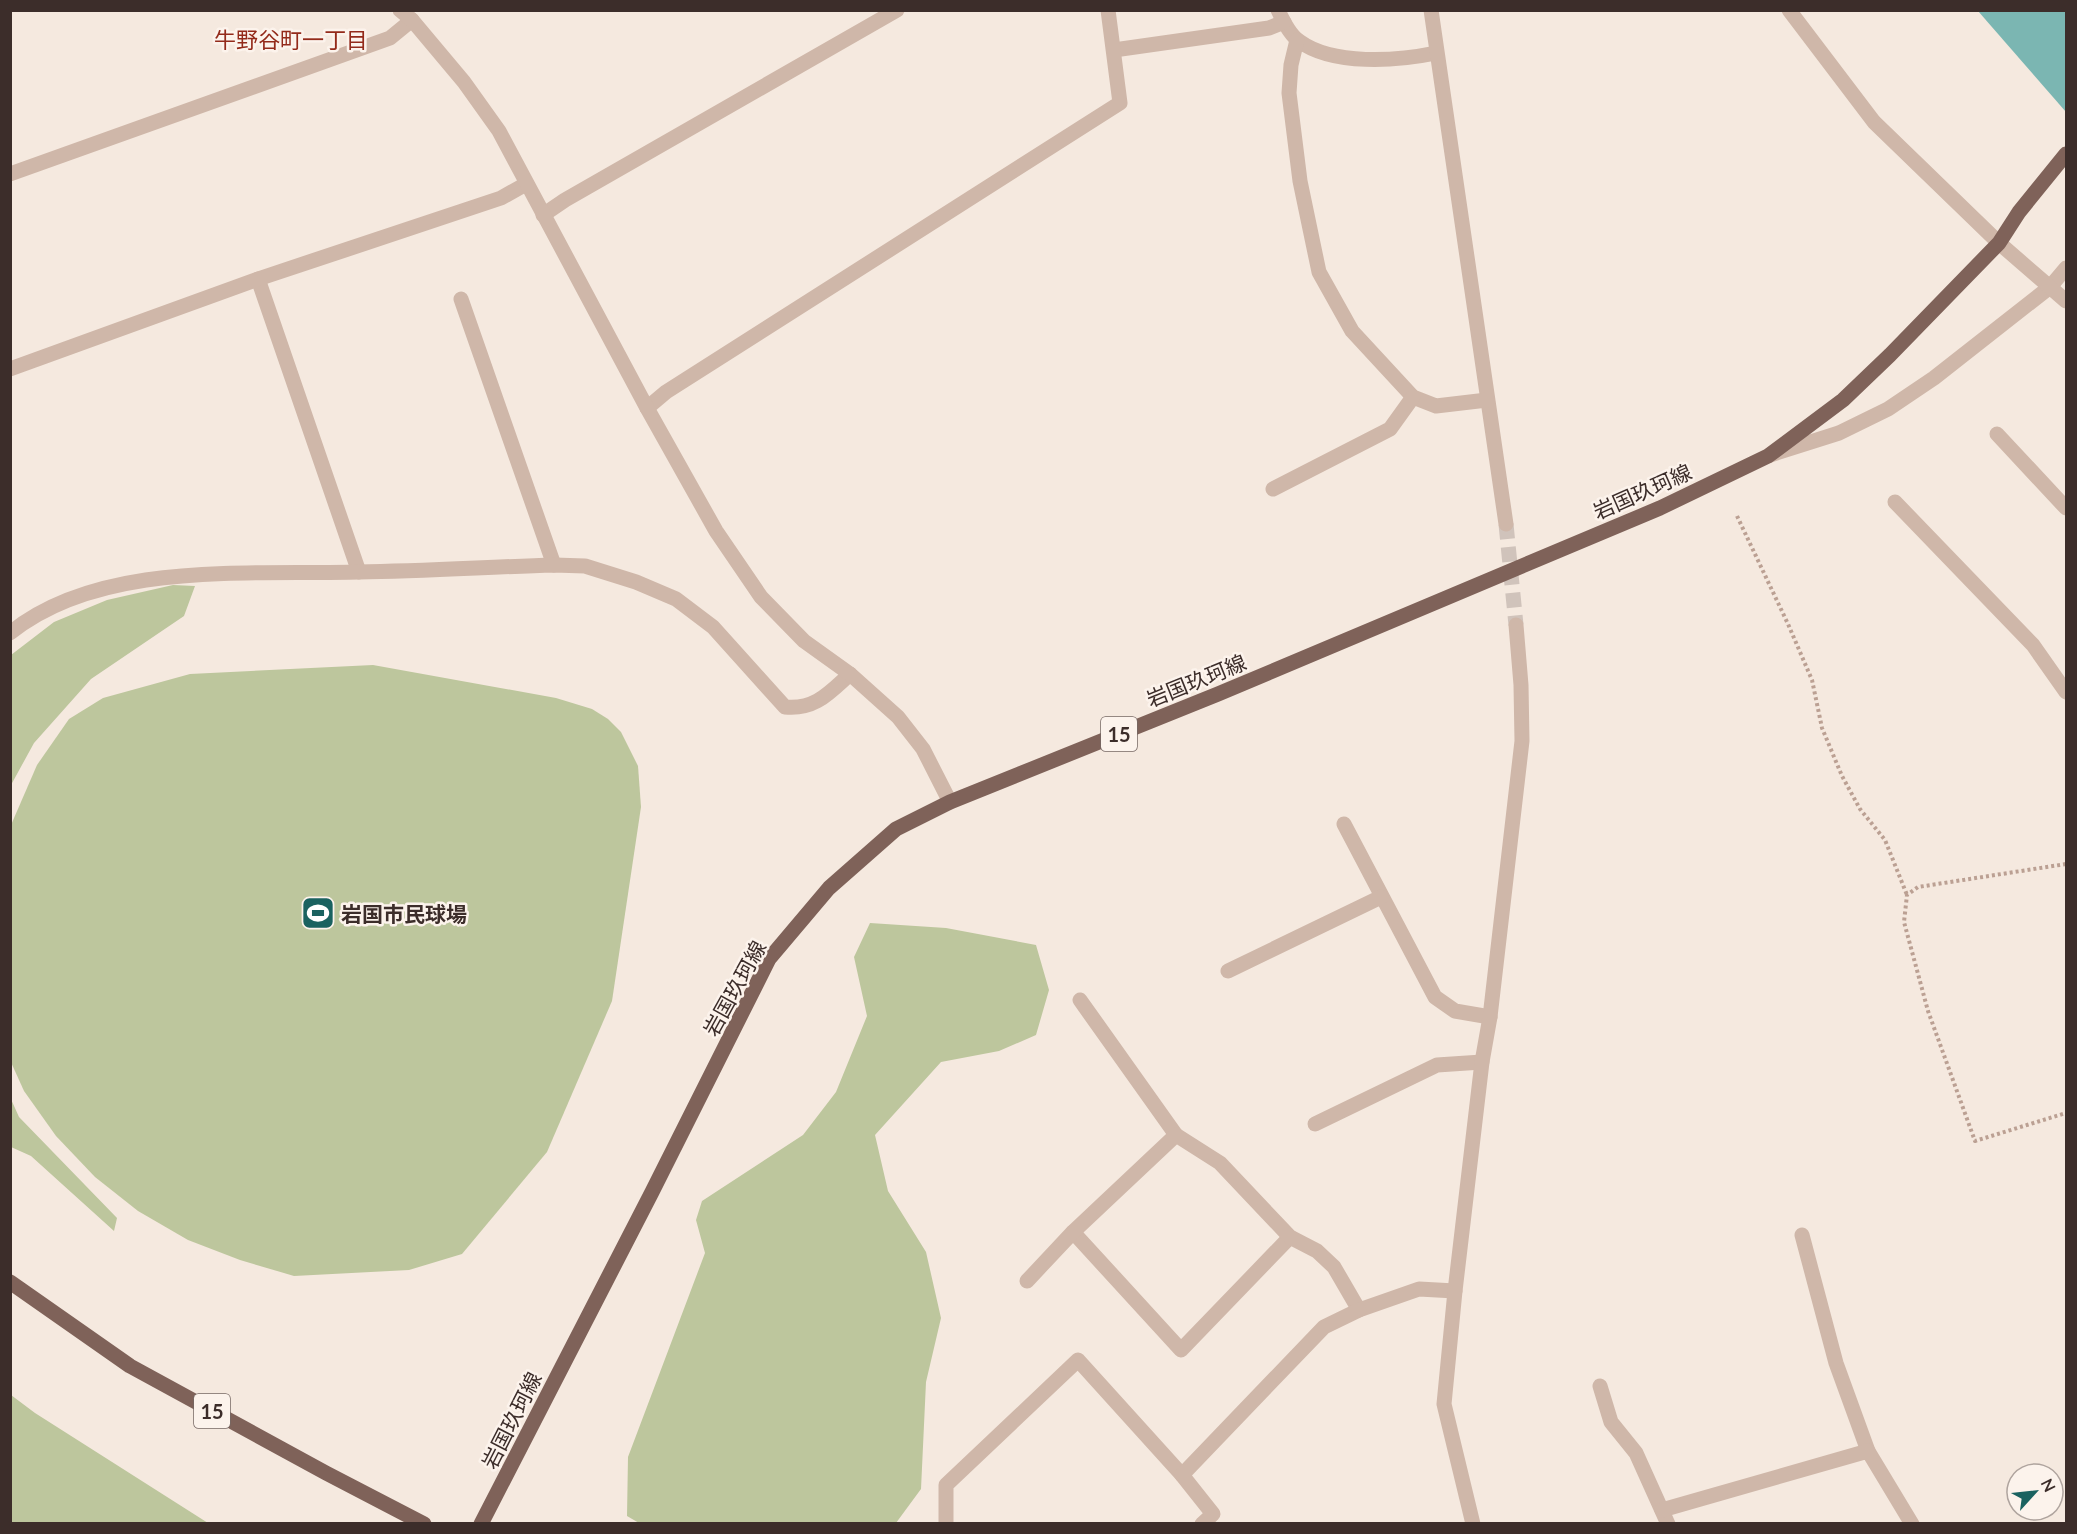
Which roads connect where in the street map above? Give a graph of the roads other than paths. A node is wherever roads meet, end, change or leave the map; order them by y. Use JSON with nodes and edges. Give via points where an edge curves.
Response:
{"nodes":[{"id":1,"x":897,"y":10,"type":"edge"},
{"id":2,"x":1108,"y":10,"type":"edge"},
{"id":3,"x":1431,"y":10,"type":"edge"},
{"id":4,"x":1789,"y":10,"type":"edge"},
{"id":5,"x":406,"y":15,"type":"edge"},
{"id":6,"x":1281,"y":16,"type":"edge"},
{"id":7,"x":1297,"y":40,"type":"junction"},
{"id":8,"x":1114,"y":50,"type":"junction"},
{"id":9,"x":1436,"y":53,"type":"junction"},
{"id":10,"x":2067,"y":154,"type":"edge"},
{"id":11,"x":10,"y":174,"type":"edge"},
{"id":12,"x":526,"y":184,"type":"junction"},
{"id":13,"x":543,"y":215,"type":"junction"},
{"id":14,"x":1999,"y":243,"type":"junction"},
{"id":15,"x":2067,"y":268,"type":"edge"},
{"id":16,"x":258,"y":279,"type":"junction"},
{"id":17,"x":2050,"y":287,"type":"junction"},
{"id":18,"x":461,"y":299,"type":"dead end"},
{"id":19,"x":2067,"y":301,"type":"edge"},
{"id":20,"x":10,"y":369,"type":"edge"},
{"id":21,"x":1413,"y":397,"type":"junction"},
{"id":22,"x":1487,"y":400,"type":"junction"},
{"id":23,"x":647,"y":408,"type":"junction"},
{"id":24,"x":1997,"y":434,"type":"dead end"},
{"id":25,"x":1768,"y":456,"type":"junction"},
{"id":26,"x":1273,"y":489,"type":"dead end"},
{"id":27,"x":1895,"y":502,"type":"dead end"},
{"id":28,"x":2067,"y":508,"type":"edge"},
{"id":29,"x":1506,"y":524,"type":"tunnel mouth"},
{"id":30,"x":554,"y":565,"type":"junction"},
{"id":31,"x":359,"y":572,"type":"junction"},
{"id":32,"x":1516,"y":626,"type":"tunnel mouth"},
{"id":33,"x":10,"y":633,"type":"edge"},
{"id":34,"x":849,"y":674,"type":"junction"},
{"id":35,"x":2067,"y":692,"type":"edge"},
{"id":36,"x":950,"y":802,"type":"junction"},
{"id":37,"x":1344,"y":824,"type":"dead end"},
{"id":38,"x":1382,"y":897,"type":"junction"},
{"id":39,"x":1228,"y":971,"type":"dead end"},
{"id":40,"x":1080,"y":1000,"type":"dead end"},
{"id":41,"x":1490,"y":1017,"type":"junction"},
{"id":42,"x":1482,"y":1062,"type":"junction"},
{"id":43,"x":1315,"y":1124,"type":"dead end"},
{"id":44,"x":1176,"y":1135,"type":"junction"},
{"id":45,"x":1073,"y":1232,"type":"junction"},
{"id":46,"x":1802,"y":1235,"type":"dead end"},
{"id":47,"x":1290,"y":1237,"type":"junction"},
{"id":48,"x":1027,"y":1281,"type":"dead end"},
{"id":49,"x":10,"y":1282,"type":"edge"},
{"id":50,"x":1455,"y":1291,"type":"junction"},
{"id":51,"x":1359,"y":1310,"type":"junction"},
{"id":52,"x":1600,"y":1386,"type":"dead end"},
{"id":53,"x":1868,"y":1450,"type":"junction"},
{"id":54,"x":1182,"y":1475,"type":"junction"},
{"id":55,"x":1665,"y":1517,"type":"edge"},
{"id":56,"x":424,"y":1524,"type":"edge"},
{"id":57,"x":481,"y":1524,"type":"edge"},
{"id":58,"x":946,"y":1524,"type":"edge"},
{"id":59,"x":1202,"y":1524,"type":"edge"},
{"id":60,"x":1473,"y":1524,"type":"edge"},
{"id":61,"x":1912,"y":1524,"type":"edge"}],
"edges":[{"from":1,"to":13,"type":"street"},
{"from":2,"to":8,"type":"street"},
{"from":3,"to":9,"type":"street"},
{"from":4,"to":14,"type":"street","via":[[1874,122]]},
{"from":5,"to":11,"type":"street","via":[[390,38]]},
{"from":5,"to":12,"type":"street","via":[[464,82],[499,131]]},
{"from":6,"to":7,"type":"street"},
{"from":6,"to":8,"type":"street","via":[[1269,28]]},
{"from":7,"to":9,"type":"street","via":[[1340,57],[1406,59]]},
{"from":7,"to":21,"type":"street","via":[[1289,93],[1300,181],[1319,272],[1352,331]]},
{"from":8,"to":23,"type":"street","via":[[1120,103],[666,392]]},
{"from":9,"to":22,"type":"street"},
{"from":10,"to":14,"type":"main road","name":"岩国玖珂線","number":"15"},
{"from":12,"to":13,"type":"street"},
{"from":12,"to":16,"type":"street","via":[[501,198]]},
{"from":13,"to":23,"type":"street"},
{"from":14,"to":17,"type":"street"},
{"from":14,"to":25,"type":"main road","name":"岩国玖珂線","number":"15","via":[[1843,400]]},
{"from":15,"to":17,"type":"street"},
{"from":16,"to":20,"type":"street"},
{"from":16,"to":31,"type":"street"},
{"from":17,"to":19,"type":"street"},
{"from":17,"to":25,"type":"street","via":[[1888,409],[1839,433]]},
{"from":18,"to":30,"type":"street"},
{"from":21,"to":22,"type":"street","via":[[1436,406]]},
{"from":21,"to":26,"type":"street","via":[[1390,429]]},
{"from":22,"to":29,"type":"street"},
{"from":23,"to":34,"type":"street","via":[[716,531],[761,597],[804,641]]},
{"from":24,"to":28,"type":"street"},
{"from":25,"to":36,"type":"main road","name":"岩国玖珂線","number":"15","via":[[1649,513]]},
{"from":27,"to":35,"type":"street","via":[[2033,645]]},
{"from":30,"to":31,"type":"street"},
{"from":30,"to":34,"type":"street","via":[[585,566],[676,599],[713,627],[785,707],[799,708],[819,701]]},
{"from":31,"to":33,"type":"street","via":[[187,574],[131,583],[75,597]]},
{"from":32,"to":41,"type":"street","via":[[1522,741]]},
{"from":34,"to":36,"type":"street","via":[[898,717],[923,749]]},
{"from":36,"to":57,"type":"main road","name":"岩国玖珂線","number":"15","via":[[896,829],[829,888],[769,959]]},
{"from":37,"to":38,"type":"street"},
{"from":38,"to":39,"type":"street"},
{"from":38,"to":41,"type":"street","via":[[1435,997],[1455,1011]]},
{"from":40,"to":44,"type":"street"},
{"from":41,"to":42,"type":"street"},
{"from":42,"to":43,"type":"street","via":[[1437,1065]]},
{"from":42,"to":50,"type":"street"},
{"from":44,"to":45,"type":"street"},
{"from":44,"to":47,"type":"street","via":[[1220,1163]]},
{"from":45,"to":47,"type":"street","via":[[1181,1350]]},
{"from":45,"to":48,"type":"street"},
{"from":46,"to":53,"type":"street","via":[[1836,1363]]},
{"from":47,"to":51,"type":"street","via":[[1317,1251],[1334,1268]]},
{"from":49,"to":56,"type":"main road","number":"15","via":[[130,1366]]},
{"from":50,"to":51,"type":"street","via":[[1419,1289]]},
{"from":50,"to":60,"type":"street","via":[[1444,1404]]},
{"from":51,"to":54,"type":"street","via":[[1324,1327]]},
{"from":52,"to":55,"type":"street","via":[[1611,1422],[1636,1454]]},
{"from":53,"to":55,"type":"street"},
{"from":53,"to":61,"type":"street"},
{"from":54,"to":58,"type":"street","via":[[1078,1360],[946,1485]]},
{"from":54,"to":59,"type":"street","via":[[1213,1514]]}]}
